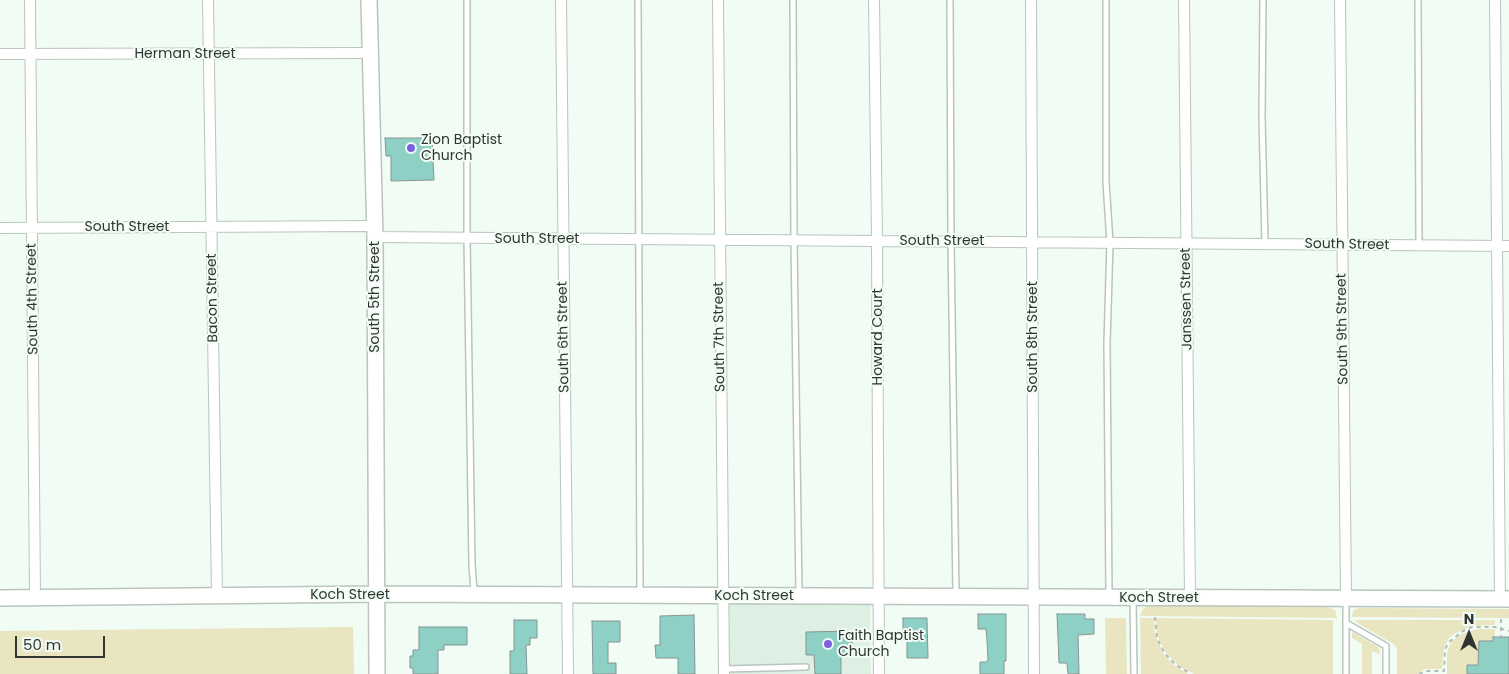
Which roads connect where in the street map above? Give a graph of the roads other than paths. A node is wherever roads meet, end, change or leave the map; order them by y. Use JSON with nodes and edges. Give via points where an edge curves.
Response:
{"nodes":[{"id":1,"x":30,"y":0,"type":"edge"},
{"id":2,"x":208,"y":0,"type":"edge"},
{"id":3,"x":369,"y":0,"type":"edge"},
{"id":4,"x":467,"y":0,"type":"edge"},
{"id":5,"x":561,"y":0,"type":"edge"},
{"id":6,"x":638,"y":0,"type":"edge"},
{"id":7,"x":718,"y":0,"type":"edge"},
{"id":8,"x":793,"y":0,"type":"edge"},
{"id":9,"x":874,"y":0,"type":"edge"},
{"id":10,"x":950,"y":0,"type":"edge"},
{"id":11,"x":1031,"y":0,"type":"edge"},
{"id":12,"x":1106,"y":0,"type":"edge"},
{"id":13,"x":1184,"y":0,"type":"edge"},
{"id":14,"x":1263,"y":0,"type":"edge"},
{"id":15,"x":1340,"y":0,"type":"edge"},
{"id":16,"x":1418,"y":0,"type":"edge"},
{"id":17,"x":1495,"y":0,"type":"edge"},
{"id":18,"x":370,"y":53,"type":"junction"},
{"id":19,"x":0,"y":54,"type":"edge"},
{"id":20,"x":31,"y":54,"type":"junction"},
{"id":21,"x":209,"y":54,"type":"junction"},
{"id":22,"x":212,"y":227,"type":"junction"},
{"id":23,"x":0,"y":228,"type":"edge"},
{"id":24,"x":32,"y":228,"type":"junction"},
{"id":25,"x":375,"y":232,"type":"junction"},
{"id":26,"x":467,"y":238,"type":"junction"},
{"id":27,"x":562,"y":239,"type":"junction"},
{"id":28,"x":638,"y":239,"type":"junction"},
{"id":29,"x":720,"y":240,"type":"junction"},
{"id":30,"x":794,"y":240,"type":"junction"},
{"id":31,"x":877,"y":241,"type":"junction"},
{"id":32,"x":951,"y":241,"type":"junction"},
{"id":33,"x":1032,"y":242,"type":"junction"},
{"id":34,"x":1110,"y":243,"type":"junction"},
{"id":35,"x":1186,"y":243,"type":"junction"},
{"id":36,"x":1265,"y":244,"type":"junction"},
{"id":37,"x":1342,"y":245,"type":"junction"},
{"id":38,"x":1420,"y":245,"type":"junction"},
{"id":39,"x":1498,"y":246,"type":"junction"},
{"id":40,"x":1509,"y":246,"type":"edge"},
{"id":41,"x":376,"y":594,"type":"junction"},
{"id":42,"x":474,"y":595,"type":"junction"},
{"id":43,"x":567,"y":595,"type":"junction"},
{"id":44,"x":217,"y":596,"type":"junction"},
{"id":45,"x":640,"y":596,"type":"junction"},
{"id":46,"x":723,"y":596,"type":"junction"},
{"id":47,"x":35,"y":597,"type":"junction"},
{"id":48,"x":799,"y":597,"type":"junction"},
{"id":49,"x":878,"y":597,"type":"junction"},
{"id":50,"x":956,"y":597,"type":"junction"},
{"id":51,"x":0,"y":598,"type":"edge"},
{"id":52,"x":1033,"y":598,"type":"junction"},
{"id":53,"x":1109,"y":598,"type":"junction"},
{"id":54,"x":1133,"y":598,"type":"junction"},
{"id":55,"x":1190,"y":598,"type":"junction"},
{"id":56,"x":1346,"y":598,"type":"junction"},
{"id":57,"x":1505,"y":599,"type":"edge"},
{"id":58,"x":1346,"y":623,"type":"junction"},
{"id":59,"x":806,"y":667,"type":"dead end"},
{"id":60,"x":724,"y":671,"type":"edge"},
{"id":61,"x":377,"y":674,"type":"edge"},
{"id":62,"x":568,"y":674,"type":"edge"},
{"id":63,"x":879,"y":674,"type":"edge"},
{"id":64,"x":1034,"y":674,"type":"edge"},
{"id":65,"x":1134,"y":674,"type":"edge"},
{"id":66,"x":1346,"y":674,"type":"edge"},
{"id":67,"x":1386,"y":674,"type":"edge"}],
"edges":[{"from":1,"to":20,"type":"street","name":"South 4th Street"},
{"from":2,"to":21,"type":"street","name":"Bacon Street"},
{"from":3,"to":18,"type":"street","name":"South 5th Street"},
{"from":4,"to":26,"type":"lane"},
{"from":5,"to":27,"type":"street","name":"South 6th Street"},
{"from":6,"to":28,"type":"lane"},
{"from":7,"to":29,"type":"street","name":"South 7th Street"},
{"from":8,"to":30,"type":"lane"},
{"from":9,"to":31,"type":"street","name":"Howard Court"},
{"from":10,"to":32,"type":"lane"},
{"from":11,"to":33,"type":"street","name":"South 8th Street"},
{"from":12,"to":34,"type":"lane","via":[[1106,182]]},
{"from":13,"to":35,"type":"street","name":"Janssen Street"},
{"from":14,"to":36,"type":"lane"},
{"from":15,"to":37,"type":"street","name":"South 9th Street"},
{"from":16,"to":38,"type":"lane"},
{"from":17,"to":39,"type":"street"},
{"from":18,"to":21,"type":"street","name":"Herman Street"},
{"from":18,"to":25,"type":"street","name":"South 5th Street"},
{"from":19,"to":20,"type":"street","name":"Herman Street"},
{"from":20,"to":21,"type":"street","name":"Herman Street"},
{"from":20,"to":24,"type":"street","name":"South 4th Street"},
{"from":21,"to":22,"type":"street","name":"Bacon Street"},
{"from":22,"to":24,"type":"street","name":"South Street"},
{"from":22,"to":25,"type":"street","name":"South Street"},
{"from":22,"to":44,"type":"street","name":"Bacon Street"},
{"from":23,"to":24,"type":"street","name":"South Street"},
{"from":24,"to":47,"type":"street","name":"South 4th Street"},
{"from":25,"to":26,"type":"street","name":"South Street"},
{"from":25,"to":41,"type":"street","name":"South 5th Street"},
{"from":26,"to":27,"type":"street","name":"South Street"},
{"from":26,"to":42,"type":"lane"},
{"from":27,"to":28,"type":"street","name":"South Street"},
{"from":27,"to":43,"type":"street","name":"South 6th Street"},
{"from":28,"to":29,"type":"street","name":"South Street"},
{"from":28,"to":45,"type":"lane"},
{"from":29,"to":30,"type":"street","name":"South Street"},
{"from":29,"to":46,"type":"street","name":"South 7th Street"},
{"from":30,"to":31,"type":"street","name":"South Street"},
{"from":30,"to":48,"type":"lane"},
{"from":31,"to":32,"type":"street","name":"South Street"},
{"from":31,"to":49,"type":"street","name":"Howard Court"},
{"from":32,"to":33,"type":"street","name":"South Street"},
{"from":32,"to":50,"type":"lane"},
{"from":33,"to":34,"type":"street","name":"South Street"},
{"from":33,"to":52,"type":"street","name":"South 8th Street"},
{"from":34,"to":35,"type":"street","name":"South Street"},
{"from":34,"to":53,"type":"lane","via":[[1107,343]]},
{"from":35,"to":36,"type":"street","name":"South Street"},
{"from":35,"to":55,"type":"street","name":"Janssen Street"},
{"from":36,"to":37,"type":"street","name":"South Street"},
{"from":37,"to":38,"type":"street","name":"South Street"},
{"from":37,"to":56,"type":"street","name":"South 9th Street"},
{"from":38,"to":39,"type":"street","name":"South Street"},
{"from":39,"to":40,"type":"street","name":"South Street"},
{"from":39,"to":57,"type":"street"},
{"from":41,"to":42,"type":"street","name":"Koch Street"},
{"from":41,"to":44,"type":"street","name":"Koch Street"},
{"from":41,"to":61,"type":"street","name":"South 5th Street"},
{"from":42,"to":43,"type":"street","name":"Koch Street"},
{"from":43,"to":45,"type":"street","name":"Koch Street"},
{"from":43,"to":62,"type":"street","name":"South 6th Street"},
{"from":44,"to":47,"type":"street","name":"Koch Street"},
{"from":45,"to":46,"type":"street","name":"Koch Street"},
{"from":46,"to":48,"type":"street","name":"Koch Street"},
{"from":46,"to":60,"type":"street","name":"South 7th Street"},
{"from":47,"to":51,"type":"street","name":"Koch Street"},
{"from":48,"to":49,"type":"street","name":"Koch Street"},
{"from":49,"to":50,"type":"street","name":"Koch Street"},
{"from":49,"to":63,"type":"street","name":"Howard Court"},
{"from":50,"to":52,"type":"street","name":"Koch Street"},
{"from":52,"to":53,"type":"street","name":"Koch Street"},
{"from":52,"to":64,"type":"street","name":"South 8th Street"},
{"from":53,"to":54,"type":"street","name":"Koch Street"},
{"from":54,"to":55,"type":"street","name":"Koch Street"},
{"from":54,"to":65,"type":"lane"},
{"from":55,"to":56,"type":"street","name":"Koch Street"},
{"from":56,"to":57,"type":"street","name":"Koch Street"},
{"from":56,"to":58,"type":"lane"},
{"from":58,"to":66,"type":"lane"},
{"from":58,"to":67,"type":"lane","via":[[1386,646]]},
{"from":59,"to":60,"type":"lane"}]}
